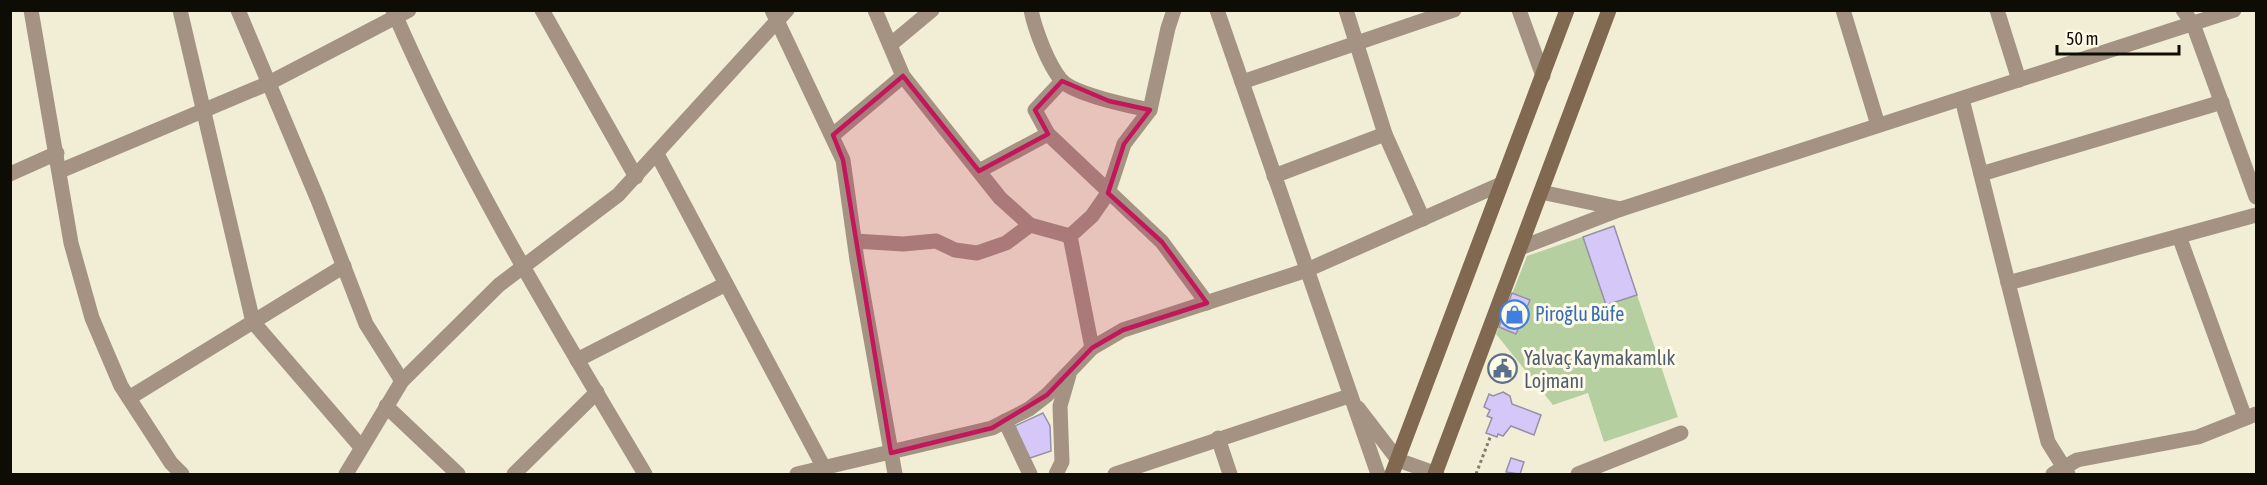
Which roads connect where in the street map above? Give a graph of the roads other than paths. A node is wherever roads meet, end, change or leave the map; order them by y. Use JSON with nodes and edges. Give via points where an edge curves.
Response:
{"nodes":[{"id":1,"x":31,"y":10,"type":"edge"},
{"id":2,"x":180,"y":10,"type":"edge"},
{"id":3,"x":238,"y":10,"type":"edge"},
{"id":4,"x":542,"y":10,"type":"edge"},
{"id":5,"x":875,"y":10,"type":"edge"},
{"id":6,"x":932,"y":10,"type":"edge"},
{"id":7,"x":1031,"y":10,"type":"edge"},
{"id":8,"x":1174,"y":10,"type":"edge"},
{"id":9,"x":1217,"y":10,"type":"edge"},
{"id":10,"x":1346,"y":10,"type":"edge"},
{"id":11,"x":1454,"y":10,"type":"edge"},
{"id":12,"x":1519,"y":10,"type":"edge"},
{"id":13,"x":1568,"y":10,"type":"edge"},
{"id":14,"x":1609,"y":10,"type":"edge"},
{"id":15,"x":1843,"y":10,"type":"edge"},
{"id":16,"x":1997,"y":10,"type":"edge"},
{"id":17,"x":2182,"y":10,"type":"edge"},
{"id":18,"x":2234,"y":10,"type":"edge"},
{"id":19,"x":399,"y":13,"type":"edge"},
{"id":20,"x":779,"y":14,"type":"edge"},
{"id":21,"x":1431,"y":14,"type":"edge"},
{"id":22,"x":2193,"y":24,"type":"junction"},
{"id":23,"x":1358,"y":43,"type":"junction"},
{"id":24,"x":890,"y":45,"type":"junction"},
{"id":25,"x":903,"y":76,"type":"junction"},
{"id":26,"x":1543,"y":76,"type":"junction"},
{"id":27,"x":2019,"y":80,"type":"junction"},
{"id":28,"x":1062,"y":81,"type":"junction"},
{"id":29,"x":1242,"y":82,"type":"junction"},
{"id":30,"x":269,"y":83,"type":"junction"},
{"id":31,"x":1962,"y":99,"type":"junction"},
{"id":32,"x":2222,"y":102,"type":"junction"},
{"id":33,"x":204,"y":109,"type":"junction"},
{"id":34,"x":1150,"y":110,"type":"junction"},
{"id":35,"x":1878,"y":125,"type":"junction"},
{"id":36,"x":1048,"y":134,"type":"junction"},
{"id":37,"x":1385,"y":134,"type":"junction"},
{"id":38,"x":833,"y":135,"type":"junction"},
{"id":39,"x":57,"y":153,"type":"junction"},
{"id":40,"x":657,"y":154,"type":"junction"},
{"id":41,"x":60,"y":171,"type":"junction"},
{"id":42,"x":979,"y":171,"type":"junction"},
{"id":43,"x":10,"y":174,"type":"edge"},
{"id":44,"x":1980,"y":174,"type":"junction"},
{"id":45,"x":1274,"y":176,"type":"junction"},
{"id":46,"x":636,"y":177,"type":"junction"},
{"id":47,"x":1501,"y":184,"type":"junction"},
{"id":48,"x":1541,"y":192,"type":"junction"},
{"id":49,"x":1108,"y":193,"type":"junction"},
{"id":50,"x":2256,"y":197,"type":"edge"},
{"id":51,"x":1621,"y":209,"type":"junction"},
{"id":52,"x":2256,"y":215,"type":"edge"},
{"id":53,"x":1423,"y":219,"type":"junction"},
{"id":54,"x":1030,"y":225,"type":"junction"},
{"id":55,"x":1070,"y":236,"type":"junction"},
{"id":56,"x":2179,"y":236,"type":"junction"},
{"id":57,"x":855,"y":241,"type":"junction"},
{"id":58,"x":1520,"y":248,"type":"junction"},
{"id":59,"x":344,"y":266,"type":"junction"},
{"id":60,"x":522,"y":267,"type":"junction"},
{"id":61,"x":1307,"y":270,"type":"junction"},
{"id":62,"x":2008,"y":283,"type":"junction"},
{"id":63,"x":726,"y":284,"type":"junction"},
{"id":64,"x":1207,"y":303,"type":"junction"},
{"id":65,"x":253,"y":322,"type":"junction"},
{"id":66,"x":1092,"y":348,"type":"junction"},
{"id":67,"x":577,"y":360,"type":"junction"},
{"id":68,"x":1071,"y":371,"type":"junction"},
{"id":69,"x":402,"y":381,"type":"junction"},
{"id":70,"x":597,"y":392,"type":"junction"},
{"id":71,"x":1349,"y":396,"type":"junction"},
{"id":72,"x":129,"y":398,"type":"junction"},
{"id":73,"x":386,"y":406,"type":"junction"},
{"id":74,"x":2251,"y":416,"type":"edge"},
{"id":75,"x":1005,"y":421,"type":"junction"},
{"id":76,"x":1681,"y":433,"type":"dead end"},
{"id":77,"x":1218,"y":438,"type":"junction"},
{"id":78,"x":361,"y":447,"type":"junction"},
{"id":79,"x":891,"y":453,"type":"junction"},
{"id":80,"x":823,"y":466,"type":"junction"},
{"id":81,"x":1395,"y":467,"type":"edge"},
{"id":82,"x":2062,"y":472,"type":"edge"},
{"id":83,"x":182,"y":474,"type":"edge"},
{"id":84,"x":346,"y":474,"type":"edge"},
{"id":85,"x":458,"y":474,"type":"edge"},
{"id":86,"x":514,"y":474,"type":"edge"},
{"id":87,"x":645,"y":474,"type":"edge"},
{"id":88,"x":797,"y":474,"type":"edge"},
{"id":89,"x":895,"y":474,"type":"edge"},
{"id":90,"x":1030,"y":474,"type":"edge"},
{"id":91,"x":1056,"y":474,"type":"edge"},
{"id":92,"x":1115,"y":474,"type":"edge"},
{"id":93,"x":1230,"y":474,"type":"edge"},
{"id":94,"x":1378,"y":474,"type":"edge"},
{"id":95,"x":1436,"y":474,"type":"edge"},
{"id":96,"x":1578,"y":474,"type":"edge"}],
"edges":[{"from":1,"to":39,"type":"street"},
{"from":2,"to":33,"type":"street"},
{"from":3,"to":30,"type":"street"},
{"from":4,"to":46,"type":"street"},
{"from":5,"to":24,"type":"street"},
{"from":6,"to":24,"type":"street"},
{"from":7,"to":28,"type":"street","via":[[1034,28]]},
{"from":8,"to":34,"type":"street"},
{"from":9,"to":29,"type":"street"},
{"from":10,"to":23,"type":"street"},
{"from":11,"to":21,"type":"street"},
{"from":12,"to":26,"type":"street"},
{"from":13,"to":26,"type":"main road"},
{"from":14,"to":48,"type":"main road"},
{"from":15,"to":35,"type":"street"},
{"from":16,"to":27,"type":"street"},
{"from":17,"to":22,"type":"street"},
{"from":18,"to":22,"type":"street"},
{"from":19,"to":30,"type":"street"},
{"from":19,"to":60,"type":"street","via":[[421,76]]},
{"from":20,"to":38,"type":"street"},
{"from":20,"to":40,"type":"street"},
{"from":21,"to":23,"type":"street"},
{"from":22,"to":27,"type":"street"},
{"from":22,"to":32,"type":"street"},
{"from":23,"to":29,"type":"street"},
{"from":23,"to":37,"type":"street"},
{"from":24,"to":25,"type":"street"},
{"from":25,"to":38,"type":"street"},
{"from":25,"to":42,"type":"street"},
{"from":26,"to":47,"type":"main road"},
{"from":27,"to":31,"type":"street"},
{"from":28,"to":34,"type":"street","via":[[1108,101]]},
{"from":28,"to":36,"type":"street","via":[[1035,110]]},
{"from":29,"to":45,"type":"street"},
{"from":30,"to":33,"type":"street"},
{"from":30,"to":59,"type":"street"},
{"from":31,"to":35,"type":"street"},
{"from":31,"to":44,"type":"street"},
{"from":32,"to":44,"type":"street"},
{"from":32,"to":50,"type":"street"},
{"from":33,"to":41,"type":"street"},
{"from":33,"to":65,"type":"street"},
{"from":34,"to":49,"type":"street","via":[[1124,144]]},
{"from":35,"to":51,"type":"street"},
{"from":36,"to":42,"type":"street"},
{"from":36,"to":49,"type":"street"},
{"from":37,"to":45,"type":"street"},
{"from":37,"to":53,"type":"street"},
{"from":38,"to":57,"type":"street","via":[[843,160]]},
{"from":39,"to":41,"type":"street"},
{"from":39,"to":43,"type":"street"},
{"from":40,"to":46,"type":"street"},
{"from":40,"to":63,"type":"street"},
{"from":41,"to":72,"type":"street","via":[[71,243],[92,318]]},
{"from":42,"to":54,"type":"street","via":[[1000,198]]},
{"from":44,"to":62,"type":"street"},
{"from":45,"to":61,"type":"street"},
{"from":46,"to":60,"type":"street"},
{"from":47,"to":53,"type":"street"},
{"from":47,"to":81,"type":"main road"},
{"from":48,"to":51,"type":"street"},
{"from":48,"to":58,"type":"main road"},
{"from":49,"to":55,"type":"street","via":[[1092,216]]},
{"from":49,"to":64,"type":"street","via":[[1162,242]]},
{"from":51,"to":58,"type":"street"},
{"from":52,"to":56,"type":"street"},
{"from":53,"to":61,"type":"street"},
{"from":54,"to":55,"type":"street"},
{"from":54,"to":57,"type":"street","via":[[1006,243],[977,253],[955,250],[936,241]]},
{"from":55,"to":66,"type":"street"},
{"from":56,"to":62,"type":"street"},
{"from":56,"to":74,"type":"street"},
{"from":57,"to":79,"type":"street"},
{"from":58,"to":95,"type":"main road"},
{"from":59,"to":65,"type":"street"},
{"from":59,"to":69,"type":"street","via":[[366,324]]},
{"from":60,"to":67,"type":"street"},
{"from":60,"to":69,"type":"street"},
{"from":61,"to":64,"type":"street"},
{"from":61,"to":71,"type":"street"},
{"from":62,"to":82,"type":"street","via":[[2048,442]]},
{"from":63,"to":67,"type":"street"},
{"from":63,"to":80,"type":"street"},
{"from":64,"to":66,"type":"street","via":[[1123,330]]},
{"from":65,"to":72,"type":"street"},
{"from":65,"to":78,"type":"street"},
{"from":66,"to":68,"type":"street"},
{"from":67,"to":70,"type":"street"},
{"from":68,"to":75,"type":"street","via":[[1047,396]]},
{"from":68,"to":91,"type":"street","via":[[1060,406],[1062,462]]},
{"from":69,"to":73,"type":"street"},
{"from":70,"to":86,"type":"street"},
{"from":70,"to":87,"type":"street"},
{"from":71,"to":77,"type":"street"},
{"from":71,"to":81,"type":"street"},
{"from":71,"to":94,"type":"street"},
{"from":72,"to":83,"type":"street","via":[[171,464]]},
{"from":73,"to":78,"type":"street"},
{"from":73,"to":85,"type":"street"},
{"from":74,"to":82,"type":"street","via":[[2198,437],[2077,460]]},
{"from":75,"to":79,"type":"street","via":[[992,428]]},
{"from":75,"to":90,"type":"street"},
{"from":76,"to":96,"type":"street"},
{"from":77,"to":92,"type":"street"},
{"from":77,"to":93,"type":"street"},
{"from":78,"to":84,"type":"street"},
{"from":79,"to":80,"type":"street"},
{"from":79,"to":89,"type":"street"},
{"from":80,"to":88,"type":"street"},
{"from":81,"to":95,"type":"street"}]}
